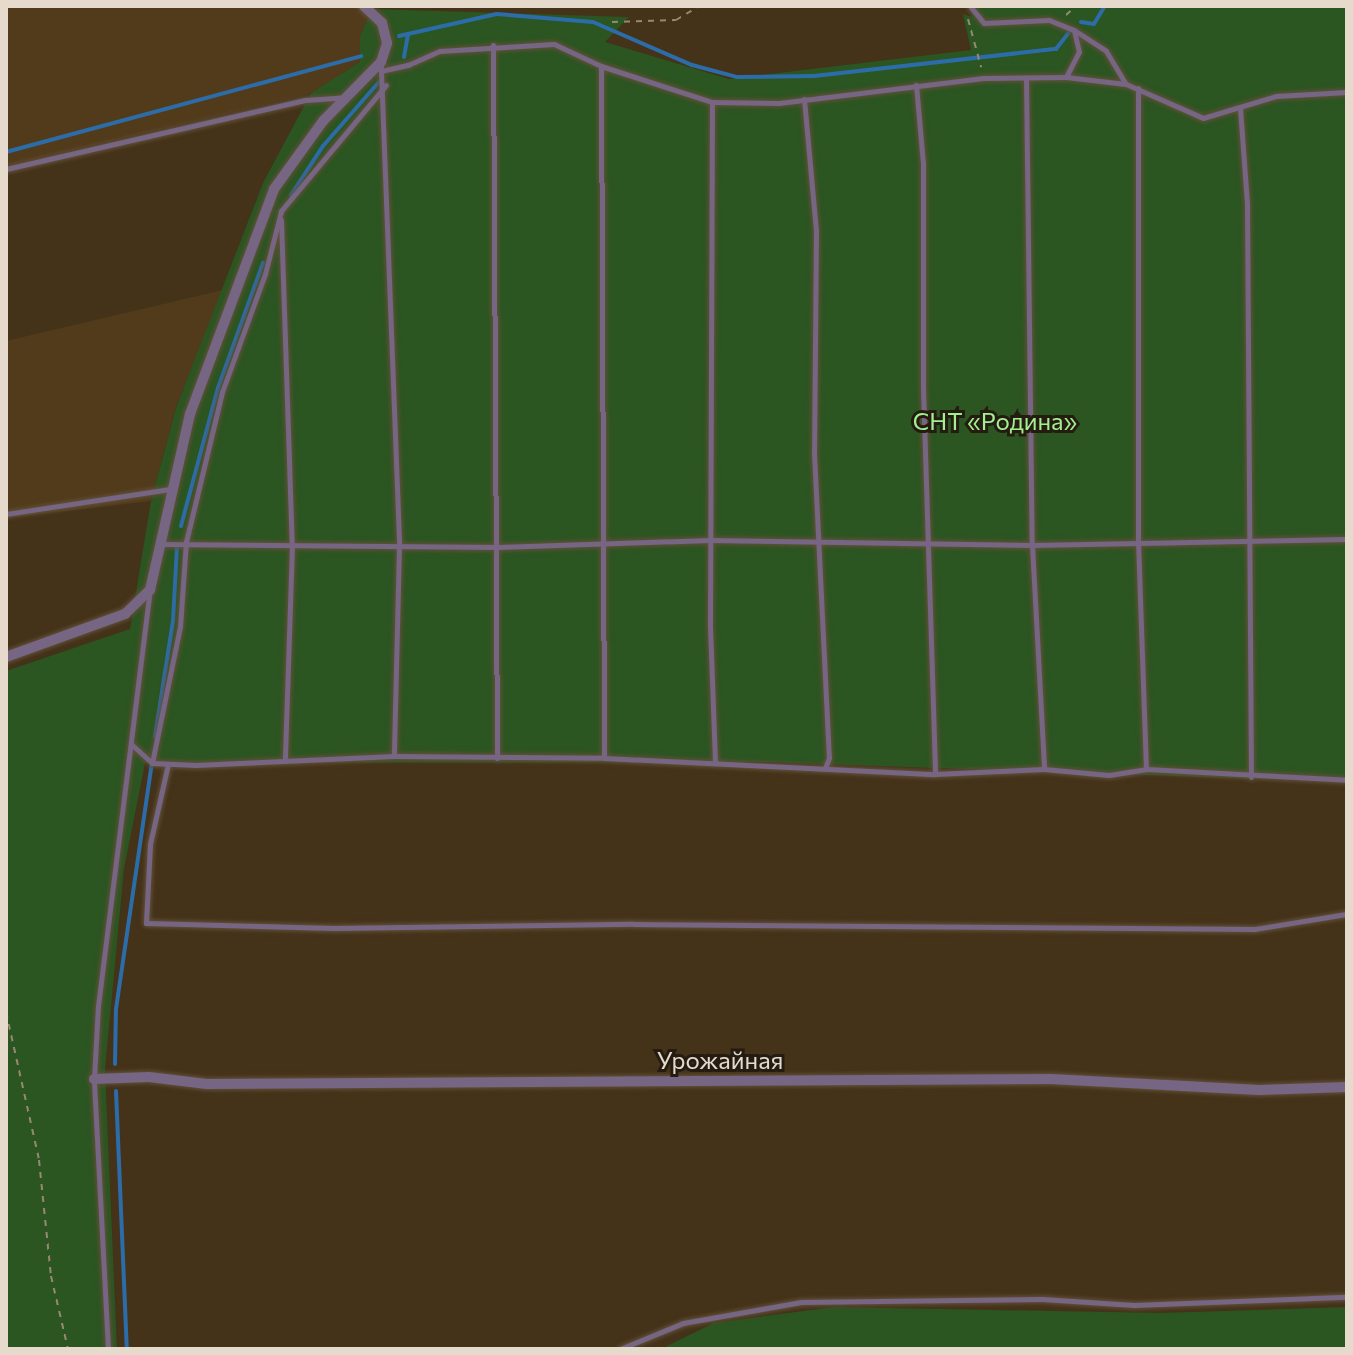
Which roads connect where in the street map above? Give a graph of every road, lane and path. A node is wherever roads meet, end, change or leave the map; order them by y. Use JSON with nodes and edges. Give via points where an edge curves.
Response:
{"nodes":[{"id":1,"x":364,"y":6,"type":"edge"},
{"id":2,"x":699,"y":6,"type":"edge"},
{"id":3,"x":970,"y":6,"type":"edge"},
{"id":4,"x":966,"y":13,"type":"dead end"},
{"id":5,"x":612,"y":22,"type":"dead end"},
{"id":6,"x":1074,"y":30,"type":"junction"},
{"id":7,"x":493,"y":45,"type":"junction"},
{"id":8,"x":381,"y":66,"type":"junction"},
{"id":9,"x":601,"y":66,"type":"junction"},
{"id":10,"x":981,"y":68,"type":"dead end"},
{"id":11,"x":1066,"y":77,"type":"junction"},
{"id":12,"x":1026,"y":78,"type":"junction"},
{"id":13,"x":1126,"y":84,"type":"junction"},
{"id":14,"x":386,"y":85,"type":"junction"},
{"id":15,"x":916,"y":85,"type":"junction"},
{"id":16,"x":1138,"y":88,"type":"junction"},
{"id":17,"x":1347,"y":92,"type":"edge"},
{"id":18,"x":350,"y":96,"type":"junction"},
{"id":19,"x":804,"y":99,"type":"junction"},
{"id":20,"x":712,"y":102,"type":"junction"},
{"id":21,"x":1240,"y":108,"type":"junction"},
{"id":22,"x":6,"y":169,"type":"edge"},
{"id":23,"x":281,"y":211,"type":"junction"},
{"id":24,"x":169,"y":489,"type":"junction"},
{"id":25,"x":6,"y":514,"type":"edge"},
{"id":26,"x":1248,"y":538,"type":"junction"},
{"id":27,"x":1347,"y":539,"type":"edge"},
{"id":28,"x":710,"y":540,"type":"junction"},
{"id":29,"x":817,"y":540,"type":"junction"},
{"id":30,"x":1138,"y":541,"type":"junction"},
{"id":31,"x":186,"y":542,"type":"junction"},
{"id":32,"x":931,"y":542,"type":"junction"},
{"id":33,"x":158,"y":545,"type":"junction"},
{"id":34,"x":292,"y":545,"type":"junction"},
{"id":35,"x":1032,"y":545,"type":"junction"},
{"id":36,"x":399,"y":546,"type":"junction"},
{"id":37,"x":606,"y":546,"type":"junction"},
{"id":38,"x":498,"y":547,"type":"junction"},
{"id":39,"x":150,"y":590,"type":"junction"},
{"id":40,"x":6,"y":657,"type":"edge"},
{"id":41,"x":131,"y":744,"type":"junction"},
{"id":42,"x":394,"y":756,"type":"junction"},
{"id":43,"x":497,"y":758,"type":"junction"},
{"id":44,"x":604,"y":758,"type":"junction"},
{"id":45,"x":285,"y":761,"type":"junction"},
{"id":46,"x":715,"y":762,"type":"junction"},
{"id":47,"x":152,"y":763,"type":"junction"},
{"id":48,"x":168,"y":764,"type":"junction"},
{"id":49,"x":825,"y":768,"type":"junction"},
{"id":50,"x":1044,"y":769,"type":"junction"},
{"id":51,"x":1146,"y":769,"type":"junction"},
{"id":52,"x":935,"y":774,"type":"junction"},
{"id":53,"x":1251,"y":777,"type":"junction"},
{"id":54,"x":1347,"y":780,"type":"edge"},
{"id":55,"x":1347,"y":914,"type":"edge"},
{"id":56,"x":6,"y":1012,"type":"edge"},
{"id":57,"x":94,"y":1079,"type":"junction"},
{"id":58,"x":1347,"y":1087,"type":"edge"},
{"id":59,"x":1347,"y":1297,"type":"edge"},
{"id":60,"x":68,"y":1349,"type":"edge"},
{"id":61,"x":108,"y":1349,"type":"edge"},
{"id":62,"x":620,"y":1349,"type":"edge"}],
"edges":[{"from":1,"to":8,"type":"street","via":[[382,23],[387,43]]},
{"from":2,"to":5,"type":"path","via":[[676,20]]},
{"from":3,"to":6,"type":"lane","via":[[984,23],[1049,20]]},
{"from":4,"to":10,"type":"path"},
{"from":6,"to":11,"type":"lane","via":[[1079,52]]},
{"from":6,"to":13,"type":"lane","via":[[1106,51]]},
{"from":7,"to":8,"type":"lane"},
{"from":7,"to":9,"type":"lane","via":[[554,44]]},
{"from":7,"to":38,"type":"lane"},
{"from":8,"to":14,"type":"lane"},
{"from":8,"to":18,"type":"street"},
{"from":9,"to":20,"type":"lane"},
{"from":9,"to":37,"type":"lane"},
{"from":11,"to":12,"type":"lane"},
{"from":11,"to":13,"type":"lane"},
{"from":12,"to":15,"type":"lane"},
{"from":12,"to":35,"type":"lane"},
{"from":13,"to":16,"type":"lane"},
{"from":14,"to":23,"type":"lane"},
{"from":14,"to":36,"type":"lane"},
{"from":15,"to":19,"type":"lane"},
{"from":15,"to":32,"type":"lane","via":[[923,163],[923,388]]},
{"from":16,"to":21,"type":"lane","via":[[1203,118]]},
{"from":16,"to":30,"type":"lane"},
{"from":17,"to":21,"type":"lane","via":[[1276,96]]},
{"from":18,"to":22,"type":"lane","via":[[306,100]]},
{"from":18,"to":24,"type":"street","via":[[323,121],[274,189],[190,414]]},
{"from":19,"to":20,"type":"lane","via":[[754,105]]},
{"from":19,"to":29,"type":"lane","via":[[816,230]]},
{"from":20,"to":28,"type":"lane"},
{"from":21,"to":26,"type":"lane","via":[[1247,204]]},
{"from":23,"to":31,"type":"lane","via":[[265,274],[222,392]]},
{"from":23,"to":34,"type":"lane"},
{"from":24,"to":25,"type":"lane"},
{"from":24,"to":33,"type":"street"},
{"from":26,"to":27,"type":"lane"},
{"from":26,"to":30,"type":"lane"},
{"from":26,"to":53,"type":"lane"},
{"from":28,"to":29,"type":"lane"},
{"from":28,"to":37,"type":"lane"},
{"from":28,"to":46,"type":"lane"},
{"from":29,"to":32,"type":"lane"},
{"from":29,"to":49,"type":"lane","via":[[829,758]]},
{"from":30,"to":35,"type":"lane"},
{"from":30,"to":51,"type":"lane"},
{"from":31,"to":33,"type":"lane"},
{"from":31,"to":34,"type":"lane"},
{"from":31,"to":47,"type":"lane","via":[[180,627]]},
{"from":32,"to":35,"type":"lane"},
{"from":32,"to":52,"type":"lane"},
{"from":33,"to":39,"type":"street"},
{"from":34,"to":36,"type":"lane"},
{"from":34,"to":45,"type":"lane"},
{"from":35,"to":50,"type":"lane"},
{"from":36,"to":38,"type":"lane"},
{"from":36,"to":42,"type":"lane"},
{"from":37,"to":38,"type":"lane"},
{"from":37,"to":44,"type":"lane"},
{"from":38,"to":43,"type":"lane"},
{"from":39,"to":40,"type":"street","via":[[125,614]]},
{"from":39,"to":41,"type":"lane"},
{"from":41,"to":47,"type":"lane"},
{"from":41,"to":57,"type":"lane","via":[[98,1006]]},
{"from":42,"to":43,"type":"lane"},
{"from":42,"to":45,"type":"lane"},
{"from":43,"to":44,"type":"lane"},
{"from":44,"to":46,"type":"lane"},
{"from":45,"to":48,"type":"lane"},
{"from":46,"to":49,"type":"lane"},
{"from":47,"to":48,"type":"lane"},
{"from":48,"to":55,"type":"lane","via":[[150,844],[146,923],[1255,929]]},
{"from":49,"to":52,"type":"lane"},
{"from":50,"to":51,"type":"lane","via":[[1109,775]]},
{"from":50,"to":52,"type":"lane"},
{"from":51,"to":53,"type":"lane"},
{"from":53,"to":54,"type":"lane"},
{"from":56,"to":60,"type":"path","via":[[39,1160],[51,1276]]},
{"from":57,"to":58,"type":"street","name":"Урожайная","via":[[149,1077],[207,1084],[1051,1079],[1259,1090]]},
{"from":57,"to":61,"type":"lane"},
{"from":59,"to":62,"type":"lane","via":[[1134,1305],[1042,1299],[801,1302],[683,1323]]}]}
